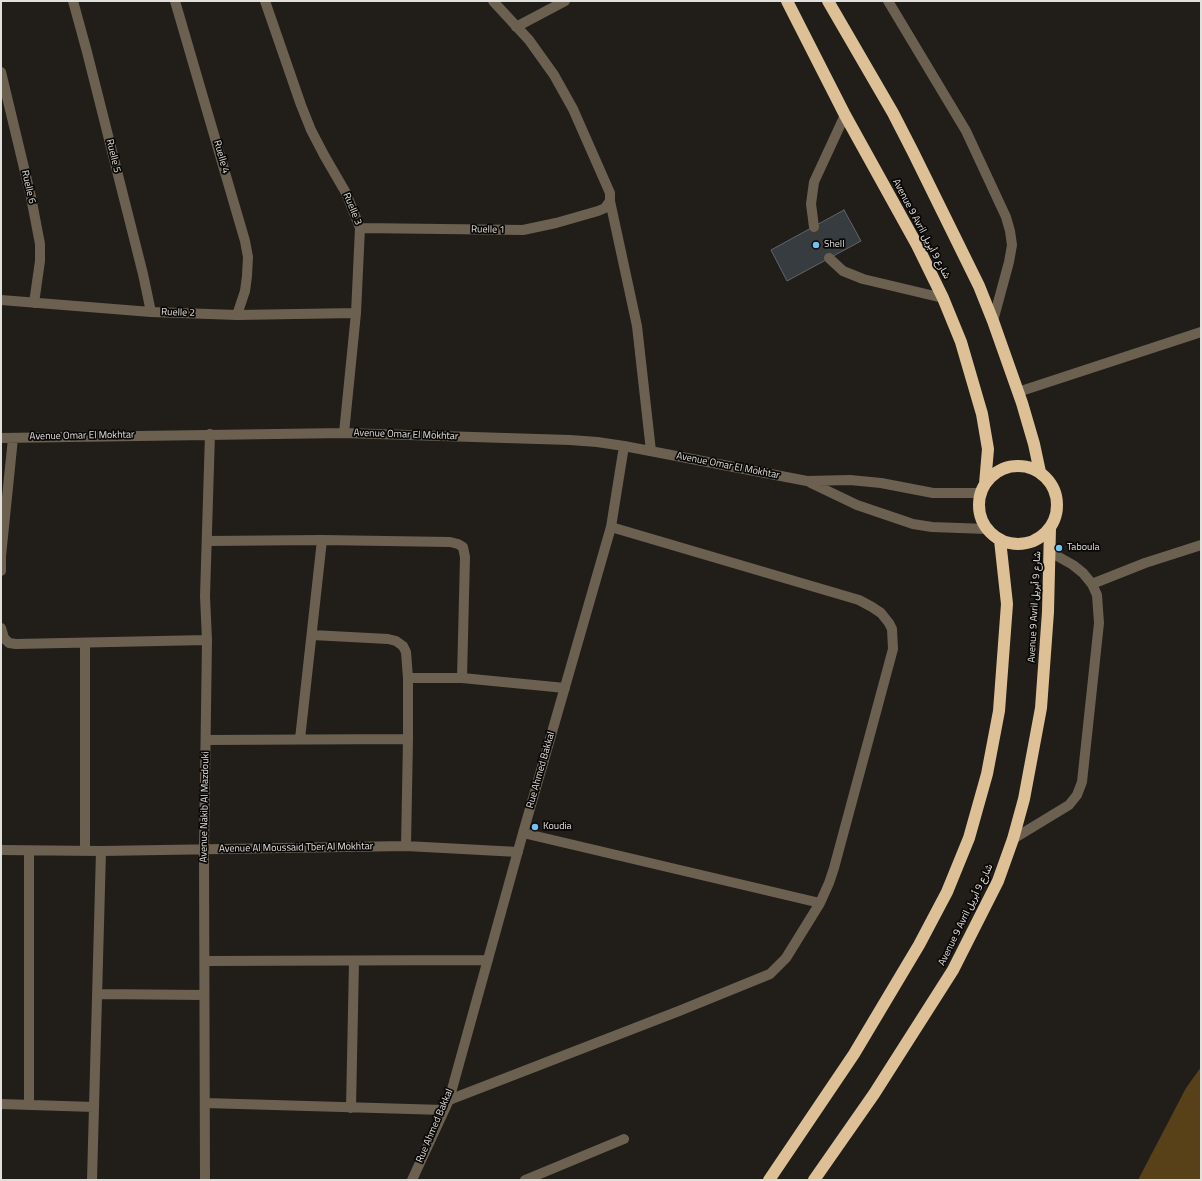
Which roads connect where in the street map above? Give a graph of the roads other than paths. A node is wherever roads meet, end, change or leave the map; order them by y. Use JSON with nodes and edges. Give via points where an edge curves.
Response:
{"nodes":[{"id":1,"x":73,"y":1,"type":"edge"},
{"id":2,"x":176,"y":1,"type":"edge"},
{"id":3,"x":265,"y":1,"type":"edge"},
{"id":4,"x":493,"y":1,"type":"edge"},
{"id":5,"x":565,"y":1,"type":"edge"},
{"id":6,"x":787,"y":1,"type":"edge"},
{"id":7,"x":828,"y":1,"type":"edge"},
{"id":8,"x":888,"y":1,"type":"edge"},
{"id":9,"x":516,"y":27,"type":"junction"},
{"id":10,"x":1,"y":72,"type":"edge"},
{"id":11,"x":845,"y":115,"type":"junction"},
{"id":12,"x":610,"y":201,"type":"junction"},
{"id":13,"x":814,"y":227,"type":"tunnel mouth"},
{"id":14,"x":360,"y":228,"type":"junction"},
{"id":15,"x":829,"y":258,"type":"tunnel mouth"},
{"id":16,"x":943,"y":298,"type":"junction"},
{"id":17,"x":1,"y":300,"type":"edge"},
{"id":18,"x":34,"y":303,"type":"junction"},
{"id":19,"x":151,"y":312,"type":"junction"},
{"id":20,"x":356,"y":313,"type":"junction"},
{"id":21,"x":237,"y":315,"type":"junction"},
{"id":22,"x":994,"y":321,"type":"junction"},
{"id":23,"x":1201,"y":332,"type":"edge"},
{"id":24,"x":1018,"y":392,"type":"junction"},
{"id":25,"x":344,"y":433,"type":"junction"},
{"id":26,"x":210,"y":434,"type":"junction"},
{"id":27,"x":1,"y":438,"type":"edge"},
{"id":28,"x":13,"y":438,"type":"junction"},
{"id":29,"x":624,"y":446,"type":"junction"},
{"id":30,"x":651,"y":451,"type":"junction"},
{"id":31,"x":1040,"y":472,"type":"junction"},
{"id":32,"x":807,"y":481,"type":"junction"},
{"id":33,"x":983,"y":488,"type":"junction"},
{"id":34,"x":611,"y":527,"type":"junction"},
{"id":35,"x":1050,"y":528,"type":"junction"},
{"id":36,"x":987,"y":529,"type":"junction"},
{"id":37,"x":322,"y":540,"type":"junction"},
{"id":38,"x":1000,"y":540,"type":"junction"},
{"id":39,"x":207,"y":541,"type":"junction"},
{"id":40,"x":1201,"y":545,"type":"edge"},
{"id":41,"x":1050,"y":552,"type":"junction"},
{"id":42,"x":1,"y":556,"type":"edge"},
{"id":43,"x":1,"y":571,"type":"edge"},
{"id":44,"x":1092,"y":584,"type":"junction"},
{"id":45,"x":1,"y":628,"type":"edge"},
{"id":46,"x":312,"y":635,"type":"junction"},
{"id":47,"x":206,"y":640,"type":"junction"},
{"id":48,"x":85,"y":644,"type":"junction"},
{"id":49,"x":408,"y":678,"type":"junction"},
{"id":50,"x":462,"y":678,"type":"junction"},
{"id":51,"x":565,"y":688,"type":"junction"},
{"id":52,"x":300,"y":739,"type":"junction"},
{"id":53,"x":408,"y":739,"type":"junction"},
{"id":54,"x":206,"y":740,"type":"junction"},
{"id":55,"x":523,"y":833,"type":"junction"},
{"id":56,"x":1013,"y":839,"type":"junction"},
{"id":57,"x":406,"y":846,"type":"junction"},
{"id":58,"x":1,"y":850,"type":"edge"},
{"id":59,"x":204,"y":850,"type":"junction"},
{"id":60,"x":29,"y":851,"type":"junction"},
{"id":61,"x":85,"y":851,"type":"junction"},
{"id":62,"x":101,"y":851,"type":"junction"},
{"id":63,"x":518,"y":852,"type":"junction"},
{"id":64,"x":820,"y":904,"type":"junction"},
{"id":65,"x":488,"y":960,"type":"junction"},
{"id":66,"x":204,"y":961,"type":"junction"},
{"id":67,"x":354,"y":961,"type":"junction"},
{"id":68,"x":98,"y":994,"type":"junction"},
{"id":69,"x":204,"y":995,"type":"junction"},
{"id":70,"x":449,"y":1100,"type":"junction"},
{"id":71,"x":205,"y":1103,"type":"junction"},
{"id":72,"x":1,"y":1104,"type":"edge"},
{"id":73,"x":28,"y":1105,"type":"junction"},
{"id":74,"x":94,"y":1107,"type":"junction"},
{"id":75,"x":351,"y":1108,"type":"junction"},
{"id":76,"x":444,"y":1110,"type":"junction"},
{"id":77,"x":624,"y":1139,"type":"dead end"},
{"id":78,"x":92,"y":1180,"type":"edge"},
{"id":79,"x":205,"y":1180,"type":"edge"},
{"id":80,"x":412,"y":1180,"type":"edge"},
{"id":81,"x":525,"y":1180,"type":"edge"},
{"id":82,"x":769,"y":1180,"type":"edge"},
{"id":83,"x":814,"y":1180,"type":"edge"}],
"edges":[{"from":1,"to":19,"type":"street","name":"Ruelle 5"},
{"from":2,"to":21,"type":"street","name":"Ruelle 4","via":[[245,241],[248,257],[247,276]]},
{"from":3,"to":14,"type":"street","name":"Ruelle 3","via":[[311,130],[346,193]]},
{"from":4,"to":9,"type":"street"},
{"from":5,"to":9,"type":"street"},
{"from":6,"to":11,"type":"highway","name":"Avenue 9 Avril شارع 9 أبريل"},
{"from":7,"to":22,"type":"highway","via":[[913,152]]},
{"from":8,"to":22,"type":"street","via":[[966,131],[1006,217],[1012,245]]},
{"from":9,"to":12,"type":"street","via":[[529,40],[566,96],[610,193]]},
{"from":10,"to":18,"type":"street","name":"Ruelle 6","via":[[40,244]]},
{"from":11,"to":13,"type":"street","via":[[814,182],[811,204]]},
{"from":11,"to":16,"type":"highway","name":"Avenue 9 Avril شارع 9 أبريل","via":[[917,245]]},
{"from":12,"to":14,"type":"street","name":"Ruelle 1","via":[[605,208],[598,211],[523,230]]},
{"from":12,"to":30,"type":"street","via":[[637,326]]},
{"from":14,"to":20,"type":"street","name":"Ruelle 3"},
{"from":15,"to":16,"type":"street","via":[[843,271],[863,279]]},
{"from":16,"to":33,"type":"highway","name":"Avenue 9 Avril شارع 9 أبريل","via":[[961,342],[982,414],[988,449]]},
{"from":17,"to":18,"type":"street","name":"Ruelle 2"},
{"from":18,"to":19,"type":"street","name":"Ruelle 2"},
{"from":19,"to":21,"type":"street","name":"Ruelle 2"},
{"from":20,"to":21,"type":"street","name":"Ruelle 2"},
{"from":20,"to":25,"type":"street","name":"Ruelle 3"},
{"from":22,"to":24,"type":"highway"},
{"from":23,"to":24,"type":"street"},
{"from":24,"to":31,"type":"highway"},
{"from":25,"to":26,"type":"street","name":"Avenue Omar El Mokhtar"},
{"from":25,"to":29,"type":"street","name":"Avenue Omar El Mokhtar","via":[[570,440]]},
{"from":26,"to":28,"type":"street","name":"Avenue Omar El Mokhtar"},
{"from":26,"to":39,"type":"street","name":"Avenue Nakib Al Mazdouki"},
{"from":27,"to":28,"type":"street","name":"Avenue Omar El Mokhtar"},
{"from":28,"to":42,"type":"street"},
{"from":29,"to":30,"type":"street","name":"Avenue Omar El Mokhtar"},
{"from":29,"to":34,"type":"street","name":"Rue Ahmed Bakkal"},
{"from":30,"to":32,"type":"street","name":"Avenue Omar El Mokhtar"},
{"from":31,"to":33,"type":"highway","name":"Avenue 9 Avril شارع 9 أبريل","via":[[1026,466],[1010,466],[996,472]]},
{"from":31,"to":35,"type":"highway","name":"Avenue 9 Avril شارع 9 أبريل","via":[[1050,480],[1056,492],[1056,517]]},
{"from":32,"to":33,"type":"street","name":"Avenue Omar El Mokhtar","via":[[850,480],[933,493]]},
{"from":32,"to":36,"type":"street","name":"Avenue Omar El Mokhtar","via":[[857,505],[913,524]]},
{"from":33,"to":36,"type":"highway","name":"Avenue 9 Avril شارع 9 أبريل","via":[[979,506],[981,518]]},
{"from":34,"to":51,"type":"street","name":"Rue Ahmed Bakkal"},
{"from":34,"to":64,"type":"street","via":[[859,600],[881,613],[889,623],[892,629],[893,649],[834,868]]},
{"from":35,"to":38,"type":"highway","name":"Avenue 9 Avril شارع 9 أبريل","via":[[1040,538],[1028,543],[1014,544]]},
{"from":35,"to":41,"type":"highway","name":"Avenue 9 Avril شارع 9 أبريل"},
{"from":36,"to":38,"type":"highway","name":"Avenue 9 Avril شارع 9 أبريل"},
{"from":37,"to":39,"type":"street"},
{"from":37,"to":46,"type":"street"},
{"from":37,"to":50,"type":"street","via":[[450,542],[463,547],[465,557]]},
{"from":38,"to":82,"type":"highway","via":[[1007,604],[999,711],[987,774],[969,838],[947,892],[919,945],[854,1054]]},
{"from":39,"to":47,"type":"street","name":"Avenue Nakib Al Mazdouki"},
{"from":40,"to":44,"type":"street"},
{"from":41,"to":44,"type":"street","via":[[1073,565]]},
{"from":41,"to":56,"type":"highway","name":"Avenue 9 Avril شارع 9 أبريل","via":[[1041,708],[1024,799]]},
{"from":42,"to":43,"type":"street"},
{"from":44,"to":56,"type":"street","via":[[1097,596],[1098,623],[1082,782],[1077,795],[1069,805]]},
{"from":45,"to":48,"type":"street","via":[[4,638],[9,643]]},
{"from":46,"to":49,"type":"street","via":[[396,641],[406,652]]},
{"from":46,"to":52,"type":"street"},
{"from":47,"to":48,"type":"street"},
{"from":47,"to":54,"type":"street","name":"Avenue Nakib Al Mazdouki"},
{"from":48,"to":61,"type":"street"},
{"from":49,"to":50,"type":"street"},
{"from":49,"to":53,"type":"street"},
{"from":50,"to":51,"type":"street"},
{"from":51,"to":55,"type":"street","name":"Rue Ahmed Bakkal"},
{"from":52,"to":53,"type":"street"},
{"from":52,"to":54,"type":"street"},
{"from":53,"to":57,"type":"street"},
{"from":54,"to":59,"type":"street","name":"Avenue Nakib Al Mazdouki"},
{"from":55,"to":63,"type":"street","name":"Rue Ahmed Bakkal"},
{"from":55,"to":64,"type":"street"},
{"from":56,"to":83,"type":"highway","name":"Avenue 9 Avril شارع 9 أبريل","via":[[998,881],[953,970],[874,1094]]},
{"from":57,"to":59,"type":"street","name":"Avenue Al Moussaid Tber Al Mokhtar"},
{"from":57,"to":63,"type":"street","name":"Avenue Al Moussaid Tber Al Mokhtar"},
{"from":58,"to":60,"type":"street","name":"Avenue Al Moussaid Tber Al Mokhtar"},
{"from":59,"to":62,"type":"street","name":"Avenue Al Moussaid Tber Al Mokhtar"},
{"from":59,"to":66,"type":"street","name":"Avenue Nakib Al Mazdouki"},
{"from":60,"to":61,"type":"street","name":"Avenue Al Moussaid Tber Al Mokhtar"},
{"from":60,"to":73,"type":"street"},
{"from":61,"to":62,"type":"street","name":"Avenue Al Moussaid Tber Al Mokhtar"},
{"from":62,"to":68,"type":"street"},
{"from":63,"to":65,"type":"street","name":"Rue Ahmed Bakkal"},
{"from":64,"to":70,"type":"street","via":[[786,958],[770,974]]},
{"from":65,"to":67,"type":"street"},
{"from":65,"to":70,"type":"street","name":"Rue Ahmed Bakkal"},
{"from":66,"to":67,"type":"street"},
{"from":66,"to":69,"type":"street","name":"Avenue Nakib Al Mazdouki"},
{"from":67,"to":75,"type":"street"},
{"from":68,"to":69,"type":"street"},
{"from":68,"to":74,"type":"street"},
{"from":69,"to":71,"type":"street","name":"Avenue Nakib Al Mazdouki"},
{"from":70,"to":76,"type":"street","name":"Rue Ahmed Bakkal"},
{"from":71,"to":75,"type":"street"},
{"from":71,"to":79,"type":"street","name":"Avenue Nakib Al Mazdouki"},
{"from":72,"to":73,"type":"street"},
{"from":73,"to":74,"type":"street"},
{"from":74,"to":78,"type":"street"},
{"from":75,"to":76,"type":"street"},
{"from":76,"to":80,"type":"street","name":"Rue Ahmed Bakkal"},
{"from":77,"to":81,"type":"street"}]}
